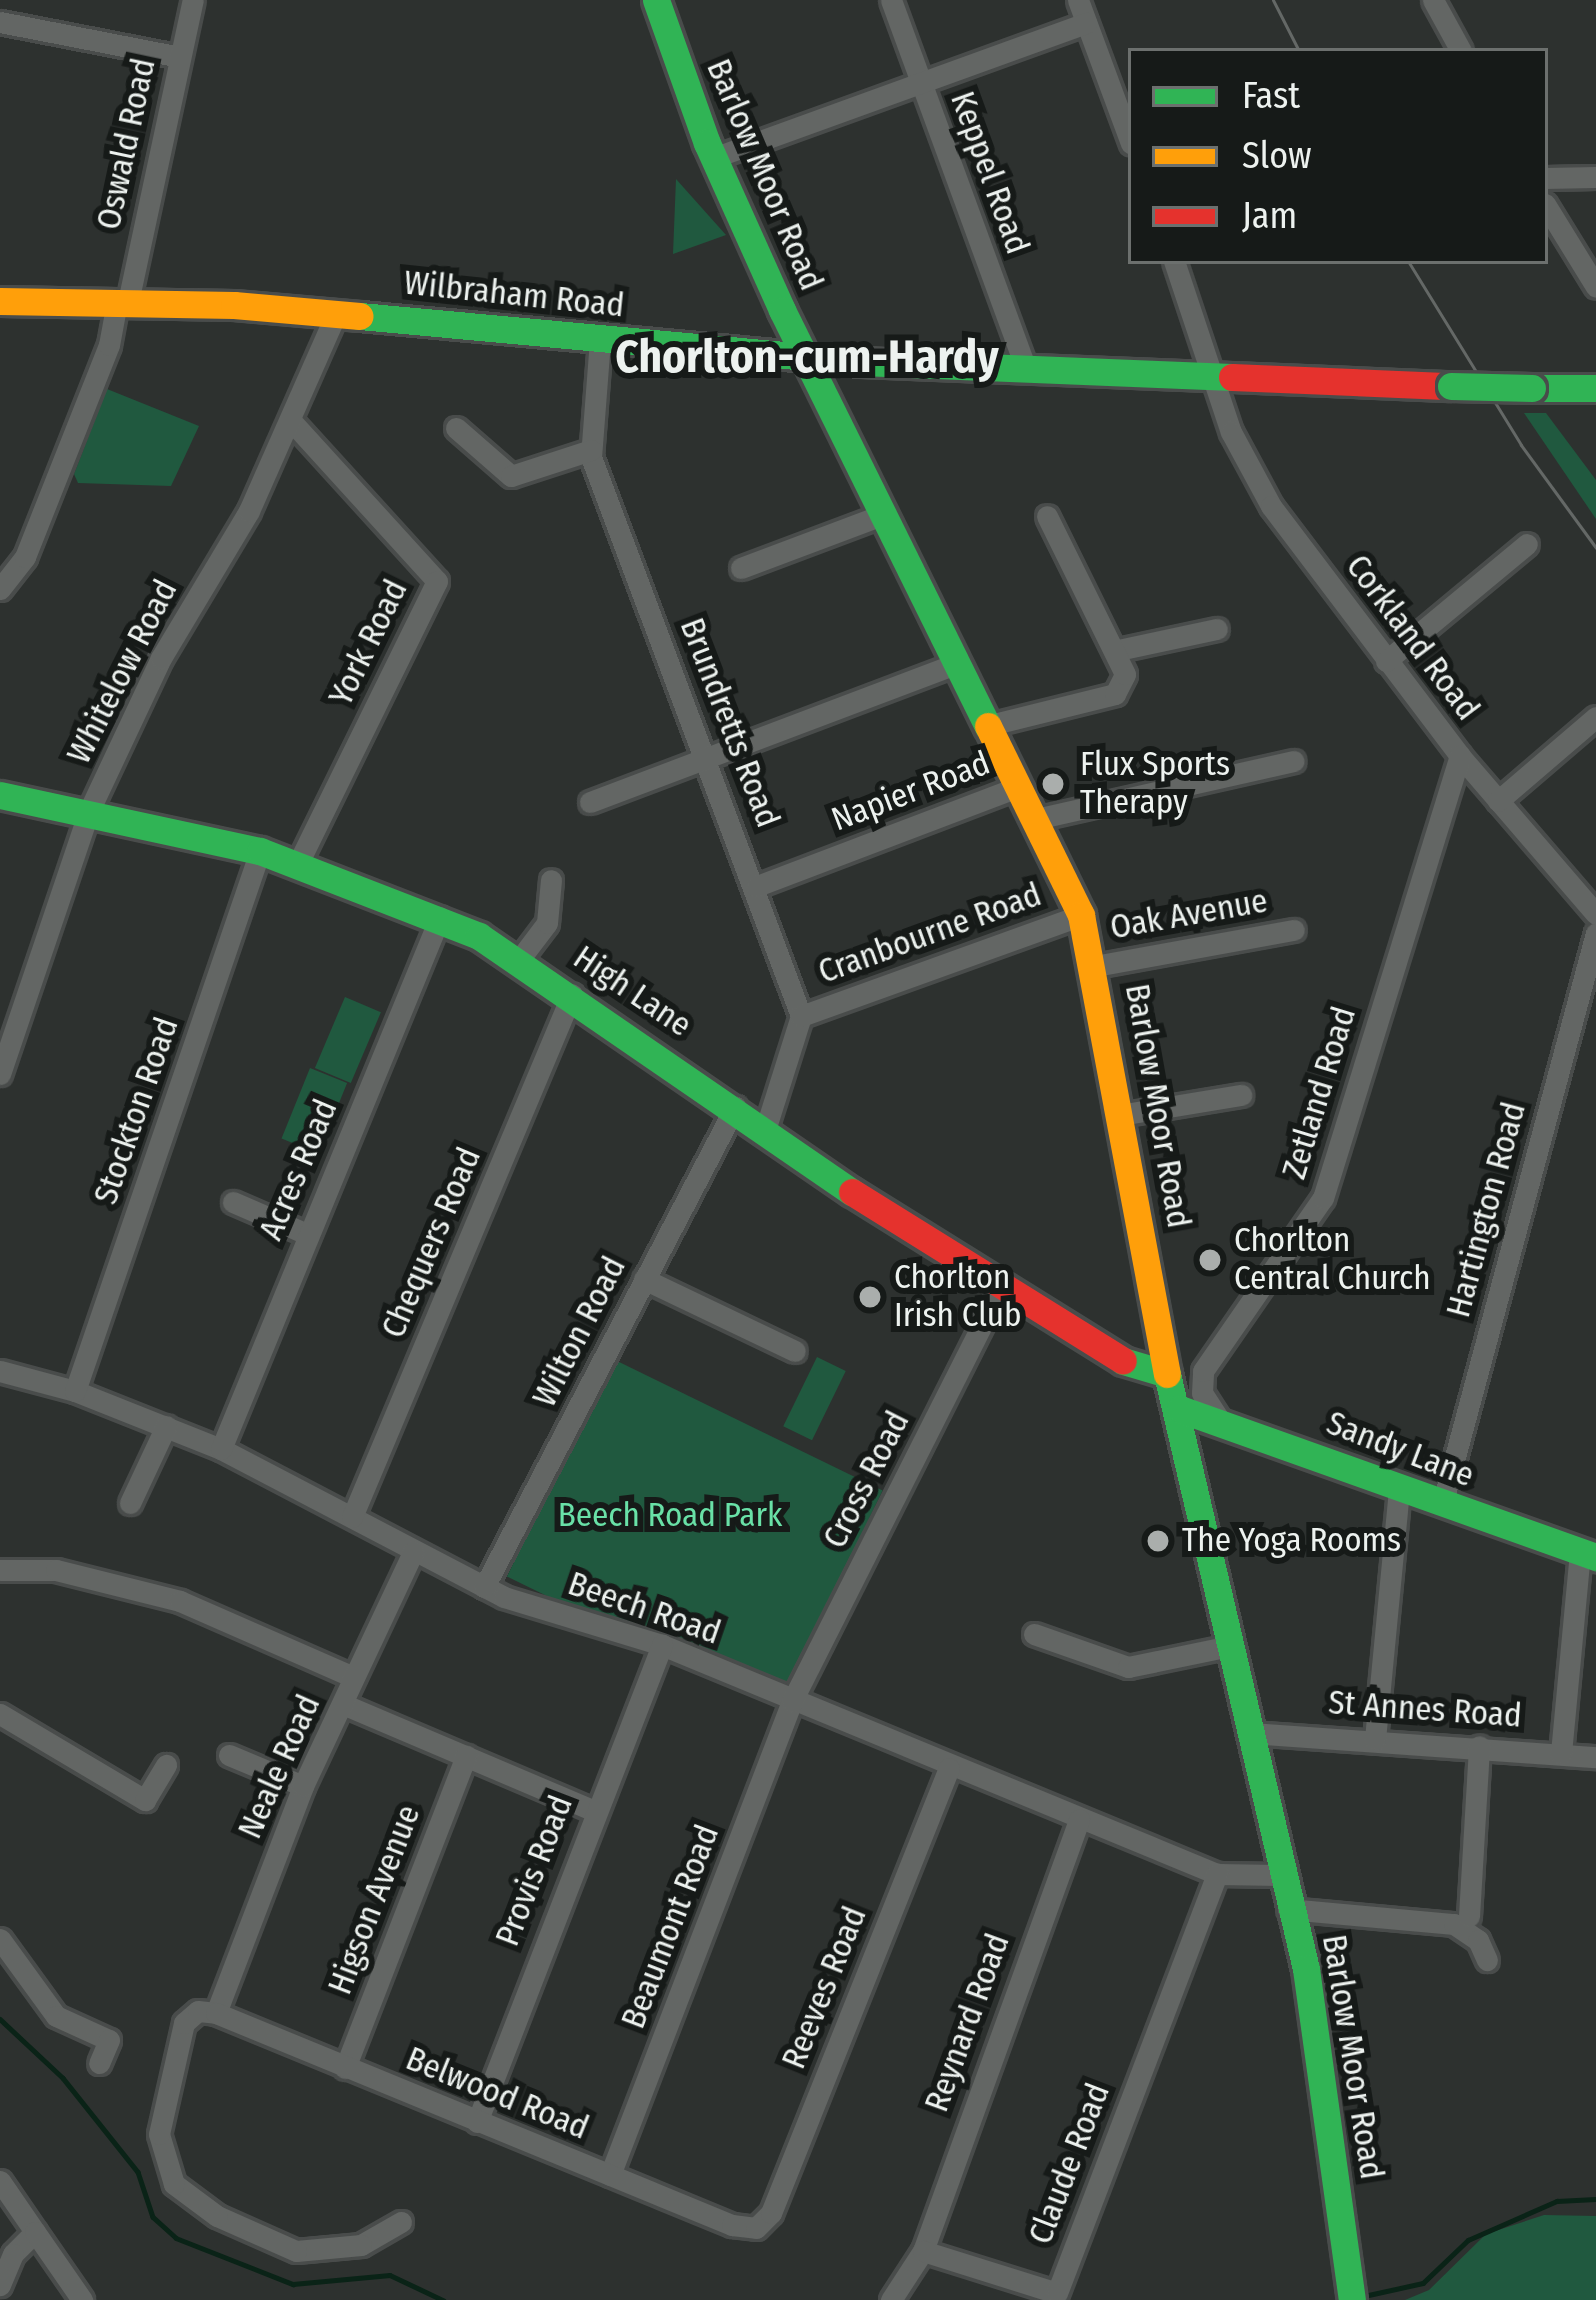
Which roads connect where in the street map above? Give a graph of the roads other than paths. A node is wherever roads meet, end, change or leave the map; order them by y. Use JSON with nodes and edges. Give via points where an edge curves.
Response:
{"nodes":[{"id":1,"x":194,"y":0,"type":"edge"},
{"id":2,"x":656,"y":0,"type":"edge"},
{"id":3,"x":891,"y":0,"type":"edge"},
{"id":4,"x":1078,"y":0,"type":"edge"},
{"id":5,"x":1433,"y":0,"type":"edge"},
{"id":6,"x":0,"y":22,"type":"edge"},
{"id":7,"x":1086,"y":23,"type":"junction"},
{"id":8,"x":1459,"y":48,"type":"edge"},
{"id":9,"x":180,"y":57,"type":"junction"},
{"id":10,"x":921,"y":82,"type":"junction"},
{"id":11,"x":1128,"y":135,"type":"edge"},
{"id":12,"x":713,"y":158,"type":"junction"},
{"id":13,"x":1596,"y":177,"type":"edge"},
{"id":14,"x":1548,"y":178,"type":"edge"},
{"id":15,"x":1548,"y":209,"type":"edge"},
{"id":16,"x":1175,"y":264,"type":"edge"},
{"id":17,"x":1596,"y":287,"type":"edge"},
{"id":18,"x":0,"y":301,"type":"edge"},
{"id":19,"x":122,"y":302,"type":"junction"},
{"id":20,"x":336,"y":314,"type":"junction"},
{"id":21,"x":600,"y":340,"type":"junction"},
{"id":22,"x":806,"y":358,"type":"junction"},
{"id":23,"x":1026,"y":368,"type":"junction"},
{"id":24,"x":1214,"y":378,"type":"junction"},
{"id":25,"x":1596,"y":388,"type":"edge"},
{"id":26,"x":292,"y":423,"type":"junction"},
{"id":27,"x":456,"y":428,"type":"dead end"},
{"id":28,"x":591,"y":450,"type":"junction"},
{"id":29,"x":882,"y":515,"type":"junction"},
{"id":30,"x":1047,"y":516,"type":"dead end"},
{"id":31,"x":1527,"y":544,"type":"dead end"},
{"id":32,"x":741,"y":568,"type":"dead end"},
{"id":33,"x":0,"y":589,"type":"edge"},
{"id":34,"x":1217,"y":629,"type":"dead end"},
{"id":35,"x":1118,"y":650,"type":"junction"},
{"id":36,"x":1386,"y":661,"type":"junction"},
{"id":37,"x":958,"y":663,"type":"junction"},
{"id":38,"x":1596,"y":717,"type":"edge"},
{"id":39,"x":990,"y":725,"type":"junction"},
{"id":40,"x":1460,"y":756,"type":"junction"},
{"id":41,"x":708,"y":759,"type":"junction"},
{"id":42,"x":1294,"y":761,"type":"dead end"},
{"id":43,"x":1020,"y":786,"type":"junction"},
{"id":44,"x":0,"y":795,"type":"edge"},
{"id":45,"x":1498,"y":801,"type":"junction"},
{"id":46,"x":590,"y":802,"type":"dead end"},
{"id":47,"x":88,"y":811,"type":"junction"},
{"id":48,"x":1036,"y":819,"type":"junction"},
{"id":49,"x":260,"y":851,"type":"junction"},
{"id":50,"x":298,"y":862,"type":"junction"},
{"id":51,"x":551,"y":880,"type":"dead end"},
{"id":52,"x":757,"y":886,"type":"junction"},
{"id":53,"x":1596,"y":914,"type":"edge"},
{"id":54,"x":1081,"y":915,"type":"junction"},
{"id":55,"x":440,"y":917,"type":"junction"},
{"id":56,"x":1294,"y":930,"type":"dead end"},
{"id":57,"x":1596,"y":933,"type":"edge"},
{"id":58,"x":519,"y":959,"type":"junction"},
{"id":59,"x":1095,"y":966,"type":"junction"},
{"id":60,"x":572,"y":994,"type":"junction"},
{"id":61,"x":801,"y":1016,"type":"junction"},
{"id":62,"x":0,"y":1074,"type":"edge"},
{"id":63,"x":1241,"y":1095,"type":"dead end"},
{"id":64,"x":735,"y":1107,"type":"junction"},
{"id":65,"x":1120,"y":1115,"type":"junction"},
{"id":66,"x":766,"y":1127,"type":"junction"},
{"id":67,"x":232,"y":1202,"type":"dead end"},
{"id":68,"x":308,"y":1234,"type":"junction"},
{"id":69,"x":644,"y":1279,"type":"junction"},
{"id":70,"x":1000,"y":1288,"type":"junction"},
{"id":71,"x":795,"y":1351,"type":"dead end"},
{"id":72,"x":0,"y":1371,"type":"edge"},
{"id":73,"x":1167,"y":1374,"type":"junction"},
{"id":74,"x":76,"y":1391,"type":"junction"},
{"id":75,"x":1180,"y":1409,"type":"junction"},
{"id":76,"x":1219,"y":1419,"type":"junction"},
{"id":77,"x":166,"y":1426,"type":"junction"},
{"id":78,"x":220,"y":1449,"type":"junction"},
{"id":79,"x":1399,"y":1491,"type":"junction"},
{"id":80,"x":130,"y":1504,"type":"dead end"},
{"id":81,"x":1442,"y":1505,"type":"junction"},
{"id":82,"x":352,"y":1517,"type":"junction"},
{"id":83,"x":413,"y":1552,"type":"junction"},
{"id":84,"x":1588,"y":1554,"type":"edge"},
{"id":85,"x":0,"y":1570,"type":"edge"},
{"id":86,"x":484,"y":1587,"type":"junction"},
{"id":87,"x":1034,"y":1634,"type":"dead end"},
{"id":88,"x":662,"y":1646,"type":"junction"},
{"id":89,"x":1230,"y":1646,"type":"junction"},
{"id":90,"x":353,"y":1677,"type":"junction"},
{"id":91,"x":792,"y":1701,"type":"junction"},
{"id":92,"x":344,"y":1706,"type":"junction"},
{"id":93,"x":0,"y":1714,"type":"edge"},
{"id":94,"x":1250,"y":1733,"type":"junction"},
{"id":95,"x":1375,"y":1738,"type":"junction"},
{"id":96,"x":1479,"y":1746,"type":"junction"},
{"id":97,"x":1561,"y":1753,"type":"junction"},
{"id":98,"x":230,"y":1755,"type":"dead end"},
{"id":99,"x":466,"y":1756,"type":"junction"},
{"id":100,"x":1596,"y":1757,"type":"edge"},
{"id":101,"x":166,"y":1765,"type":"dead end"},
{"id":102,"x":949,"y":1768,"type":"junction"},
{"id":103,"x":302,"y":1786,"type":"junction"},
{"id":104,"x":592,"y":1810,"type":"junction"},
{"id":105,"x":1079,"y":1819,"type":"junction"},
{"id":106,"x":1217,"y":1874,"type":"junction"},
{"id":107,"x":1279,"y":1875,"type":"junction"},
{"id":108,"x":1288,"y":1909,"type":"junction"},
{"id":109,"x":1468,"y":1916,"type":"dead end"},
{"id":110,"x":0,"y":1939,"type":"edge"},
{"id":111,"x":1487,"y":1960,"type":"dead end"},
{"id":112,"x":216,"y":2013,"type":"junction"},
{"id":113,"x":99,"y":2063,"type":"dead end"},
{"id":114,"x":345,"y":2068,"type":"junction"},
{"id":115,"x":477,"y":2122,"type":"junction"},
{"id":116,"x":610,"y":2176,"type":"junction"},
{"id":117,"x":0,"y":2181,"type":"edge"},
{"id":118,"x":401,"y":2222,"type":"dead end"},
{"id":119,"x":756,"y":2228,"type":"joint"},
{"id":120,"x":35,"y":2232,"type":"junction"},
{"id":121,"x":923,"y":2252,"type":"junction"},
{"id":122,"x":0,"y":2285,"type":"edge"},
{"id":123,"x":1351,"y":2291,"type":"edge"},
{"id":124,"x":1058,"y":2297,"type":"edge"},
{"id":125,"x":82,"y":2300,"type":"edge"},
{"id":126,"x":891,"y":2300,"type":"edge"}],
"edges":[{"from":1,"to":9,"type":"street","name":"Oswald Road"},
{"from":2,"to":12,"type":"main road","name":"Barlow Moor Road"},
{"from":3,"to":10,"type":"street","name":"Keppel Road"},
{"from":4,"to":7,"type":"street"},
{"from":5,"to":8,"type":"street"},
{"from":6,"to":9,"type":"street"},
{"from":7,"to":10,"type":"street"},
{"from":7,"to":11,"type":"street"},
{"from":9,"to":19,"type":"street","name":"Oswald Road"},
{"from":10,"to":12,"type":"street"},
{"from":10,"to":23,"type":"street","name":"Keppel Road"},
{"from":12,"to":22,"type":"main road","name":"Barlow Moor Road"},
{"from":13,"to":14,"type":"street"},
{"from":15,"to":17,"type":"street"},
{"from":16,"to":24,"type":"street","name":"Corkland Road"},
{"from":18,"to":19,"type":"main road","name":"Wilbraham Road"},
{"from":19,"to":20,"type":"main road","name":"Wilbraham Road"},
{"from":19,"to":33,"type":"street","name":"Oswald Road","via":[[25,556]]},
{"from":20,"to":21,"type":"main road","name":"Wilbraham Road"},
{"from":20,"to":26,"type":"street","name":"Whitelow Road"},
{"from":21,"to":22,"type":"main road","name":"Wilbraham Road"},
{"from":21,"to":28,"type":"street","name":"Brundretts Road"},
{"from":22,"to":23,"type":"main road","name":"Wilbraham Road"},
{"from":22,"to":29,"type":"main road","name":"Barlow Moor Road"},
{"from":23,"to":24,"type":"main road","name":"Wilbraham Road"},
{"from":24,"to":25,"type":"main road","name":"Wilbraham Road","bridge":true},
{"from":24,"to":36,"type":"street","name":"Corkland Road","via":[[1249,471]]},
{"from":26,"to":47,"type":"street","name":"Whitelow Road","via":[[160,658]]},
{"from":26,"to":50,"type":"street","name":"York Road","via":[[436,581]]},
{"from":27,"to":28,"type":"street","via":[[512,476]]},
{"from":28,"to":41,"type":"street","name":"Brundretts Road"},
{"from":29,"to":32,"type":"street"},
{"from":29,"to":37,"type":"main road","name":"Barlow Moor Road"},
{"from":30,"to":35,"type":"street"},
{"from":31,"to":36,"type":"street"},
{"from":34,"to":35,"type":"street"},
{"from":35,"to":39,"type":"street","via":[[1126,674],[1115,694]]},
{"from":36,"to":40,"type":"street","name":"Corkland Road"},
{"from":37,"to":39,"type":"main road","name":"Barlow Moor Road"},
{"from":37,"to":41,"type":"street"},
{"from":38,"to":45,"type":"street"},
{"from":39,"to":43,"type":"main road","name":"Barlow Moor Road"},
{"from":40,"to":45,"type":"street","name":"Corkland Road"},
{"from":40,"to":76,"type":"street","name":"Zetland Road","via":[[1323,1198],[1204,1371],[1202,1394]]},
{"from":41,"to":46,"type":"street"},
{"from":41,"to":52,"type":"street","name":"Brundretts Road"},
{"from":42,"to":48,"type":"street"},
{"from":43,"to":48,"type":"main road","name":"Barlow Moor Road"},
{"from":43,"to":52,"type":"street","name":"Napier Road"},
{"from":44,"to":47,"type":"main road","name":"High Lane"},
{"from":45,"to":53,"type":"street","name":"Corkland Road"},
{"from":47,"to":49,"type":"main road","name":"High Lane"},
{"from":47,"to":62,"type":"street","name":"Whitelow Road"},
{"from":48,"to":54,"type":"main road","name":"Barlow Moor Road"},
{"from":49,"to":50,"type":"main road","name":"High Lane"},
{"from":49,"to":74,"type":"street","name":"Stockton Road"},
{"from":50,"to":55,"type":"main road","name":"High Lane"},
{"from":51,"to":58,"type":"street","via":[[548,923]]},
{"from":52,"to":61,"type":"street","name":"Brundretts Road"},
{"from":54,"to":59,"type":"main road","name":"Barlow Moor Road"},
{"from":54,"to":61,"type":"street","name":"Cranbourne Road"},
{"from":55,"to":58,"type":"main road","name":"High Lane"},
{"from":55,"to":68,"type":"street","name":"Acres Road"},
{"from":56,"to":59,"type":"street","name":"Oak Avenue"},
{"from":57,"to":81,"type":"street","name":"Hartington Road"},
{"from":58,"to":60,"type":"main road","name":"High Lane"},
{"from":59,"to":65,"type":"main road","name":"Barlow Moor Road"},
{"from":60,"to":64,"type":"main road","name":"High Lane"},
{"from":60,"to":82,"type":"street","name":"Chequers Road"},
{"from":61,"to":66,"type":"street"},
{"from":63,"to":65,"type":"street"},
{"from":64,"to":66,"type":"main road","name":"High Lane"},
{"from":64,"to":69,"type":"street","name":"Wilton Road"},
{"from":65,"to":73,"type":"main road","name":"Barlow Moor Road"},
{"from":66,"to":70,"type":"main road","name":"High Lane"},
{"from":67,"to":68,"type":"street"},
{"from":68,"to":78,"type":"street","name":"Acres Road"},
{"from":69,"to":71,"type":"street"},
{"from":69,"to":86,"type":"street","name":"Wilton Road"},
{"from":70,"to":73,"type":"main road","name":"High Lane","via":[[1118,1359]]},
{"from":70,"to":91,"type":"street","name":"Cross Road"},
{"from":72,"to":74,"type":"street","name":"Beech Road"},
{"from":73,"to":75,"type":"main road","name":"Barlow Moor Road"},
{"from":74,"to":77,"type":"street","name":"Beech Road"},
{"from":75,"to":76,"type":"main road","name":"Sandy Lane"},
{"from":75,"to":89,"type":"main road","name":"Barlow Moor Road"},
{"from":76,"to":79,"type":"main road","name":"Sandy Lane"},
{"from":77,"to":78,"type":"street","name":"Beech Road"},
{"from":77,"to":80,"type":"street"},
{"from":78,"to":82,"type":"street","name":"Beech Road"},
{"from":79,"to":81,"type":"main road","name":"Sandy Lane"},
{"from":79,"to":95,"type":"street"},
{"from":81,"to":84,"type":"main road","name":"Sandy Lane"},
{"from":82,"to":83,"type":"street","name":"Beech Road"},
{"from":83,"to":86,"type":"street","name":"Beech Road"},
{"from":83,"to":90,"type":"street","name":"Neale Road"},
{"from":84,"to":97,"type":"street"},
{"from":85,"to":90,"type":"street","via":[[56,1570],[179,1601]]},
{"from":86,"to":88,"type":"street","name":"Beech Road"},
{"from":87,"to":89,"type":"street","via":[[1128,1667]]},
{"from":88,"to":91,"type":"street","name":"Beech Road"},
{"from":88,"to":104,"type":"street","name":"Provis Road"},
{"from":89,"to":94,"type":"main road","name":"Barlow Moor Road"},
{"from":90,"to":92,"type":"street","name":"Neale Road"},
{"from":91,"to":102,"type":"street","name":"Beech Road"},
{"from":91,"to":116,"type":"street","name":"Beaumont Road"},
{"from":92,"to":99,"type":"street"},
{"from":92,"to":103,"type":"street","name":"Neale Road"},
{"from":93,"to":101,"type":"street","via":[[62,1744],[145,1801]]},
{"from":94,"to":95,"type":"street","name":"St Annes Road"},
{"from":94,"to":107,"type":"main road","name":"Barlow Moor Road"},
{"from":95,"to":96,"type":"street","name":"St Annes Road"},
{"from":96,"to":97,"type":"street","name":"St Annes Road"},
{"from":96,"to":109,"type":"street"},
{"from":97,"to":100,"type":"street","name":"St Annes Road"},
{"from":98,"to":103,"type":"street"},
{"from":99,"to":104,"type":"street"},
{"from":99,"to":114,"type":"street","name":"Higson Avenue"},
{"from":102,"to":105,"type":"street","name":"Beech Road"},
{"from":102,"to":119,"type":"street","name":"Reeves Road","via":[[771,2213]]},
{"from":103,"to":112,"type":"street","name":"Neale Road"},
{"from":104,"to":115,"type":"street","name":"Provis Road"},
{"from":105,"to":106,"type":"street","name":"Beech Road"},
{"from":105,"to":121,"type":"street","name":"Reynard Road"},
{"from":106,"to":107,"type":"street","name":"Beech Road"},
{"from":106,"to":124,"type":"street","name":"Claude Road"},
{"from":107,"to":108,"type":"main road","name":"Barlow Moor Road"},
{"from":108,"to":111,"type":"street","via":[[1454,1924],[1478,1940]]},
{"from":108,"to":123,"type":"main road","name":"Barlow Moor Road","via":[[1317,2026]]},
{"from":110,"to":113,"type":"street","via":[[56,2016],[109,2040]]},
{"from":112,"to":114,"type":"street","name":"Belwood Road"},
{"from":112,"to":118,"type":"street","via":[[198,2011],[184,2023],[159,2134],[174,2184],[217,2216],[296,2251],[361,2245]]},
{"from":114,"to":115,"type":"street","name":"Belwood Road"},
{"from":115,"to":116,"type":"street","name":"Belwood Road"},
{"from":116,"to":119,"type":"street","name":"Belwood Road"},
{"from":117,"to":120,"type":"street"},
{"from":120,"to":122,"type":"street","via":[[13,2254]]},
{"from":120,"to":125,"type":"street"},
{"from":121,"to":124,"type":"street","name":"Claude Road"},
{"from":121,"to":126,"type":"street"}]}
